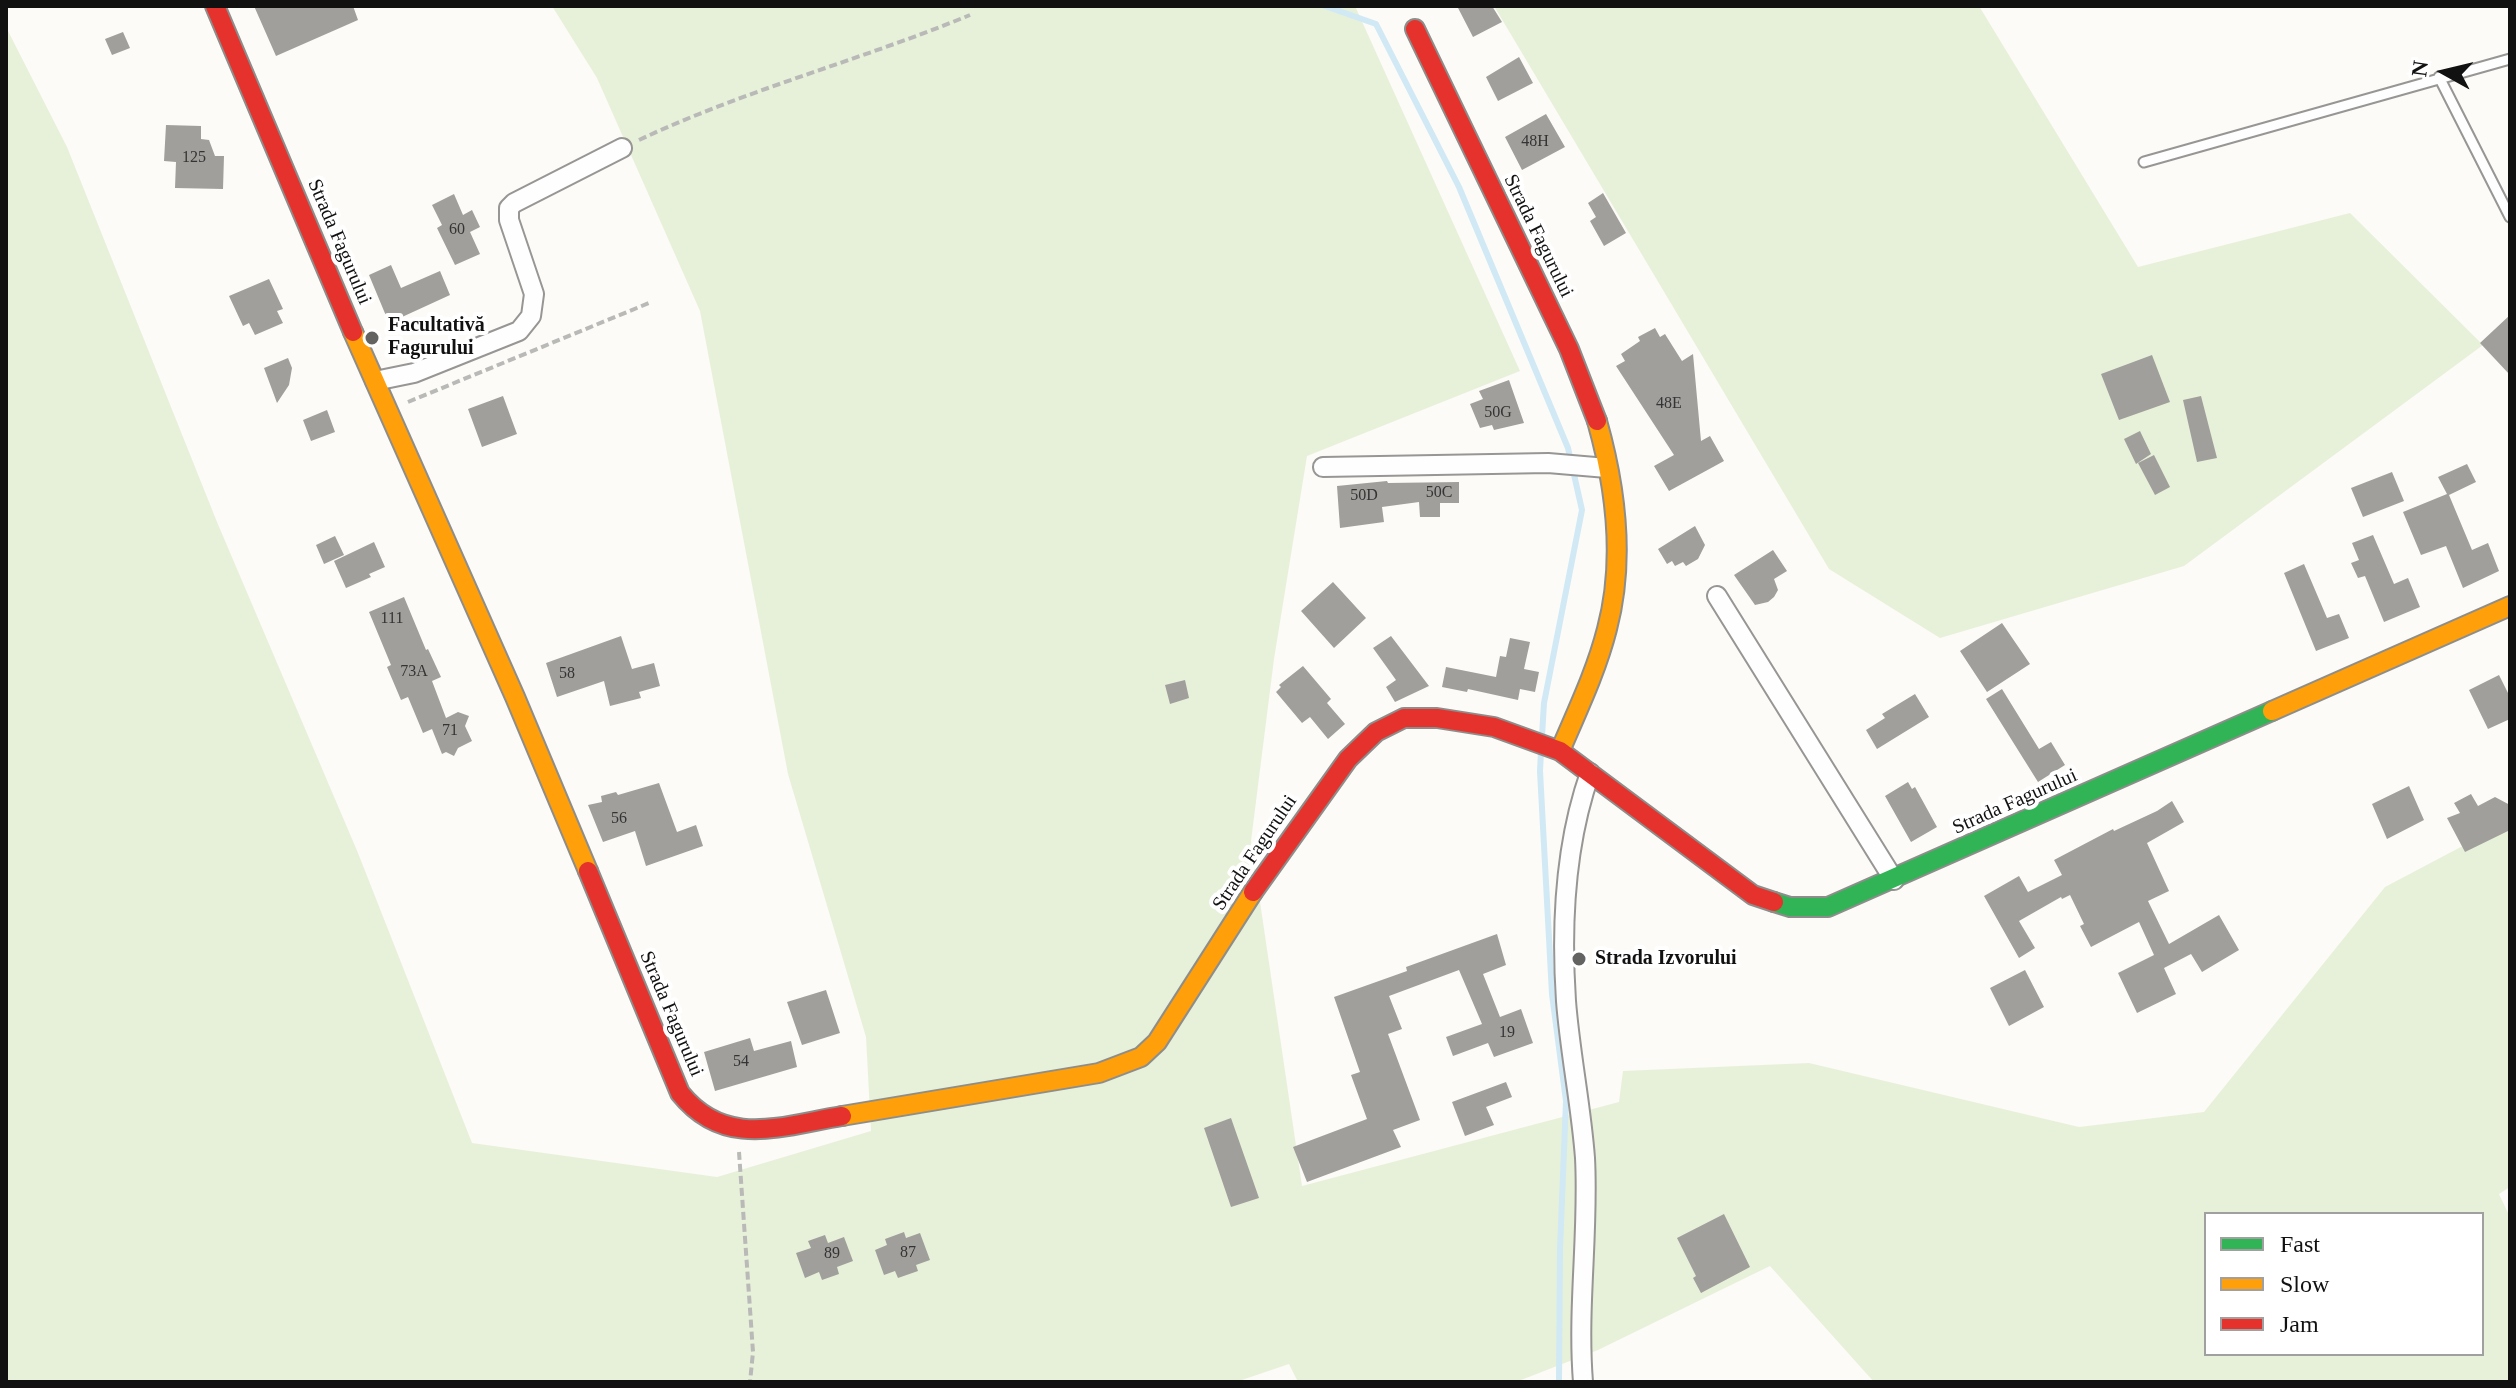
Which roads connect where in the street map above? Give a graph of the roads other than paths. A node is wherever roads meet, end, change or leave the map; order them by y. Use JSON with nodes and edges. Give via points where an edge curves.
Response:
{"nodes":[{"id":1,"x":215,"y":6,"type":"edge"},
{"id":2,"x":1415,"y":29,"type":"dead end"},
{"id":3,"x":2510,"y":59,"type":"edge"},
{"id":4,"x":2439,"y":77,"type":"junction"},
{"id":5,"x":622,"y":148,"type":"road end"},
{"id":6,"x":2144,"y":162,"type":"dead end"},
{"id":7,"x":2510,"y":217,"type":"edge"},
{"id":8,"x":375,"y":381,"type":"junction"},
{"id":9,"x":1323,"y":467,"type":"dead end"},
{"id":10,"x":1607,"y":468,"type":"junction"},
{"id":11,"x":1717,"y":596,"type":"dead end"},
{"id":12,"x":2510,"y":606,"type":"edge"},
{"id":13,"x":1556,"y":750,"type":"junction"},
{"id":14,"x":1590,"y":773,"type":"junction"},
{"id":15,"x":1894,"y":880,"type":"junction"},
{"id":16,"x":1583,"y":1382,"type":"edge"}],
"edges":[{"from":1,"to":8,"type":"street","name":"Strada Fagurului"},
{"from":2,"to":10,"type":"street","name":"Strada Fagurului","via":[[1571,355],[1595,412]]},
{"from":3,"to":4,"type":"lane"},
{"from":4,"to":6,"type":"lane"},
{"from":4,"to":7,"type":"lane"},
{"from":5,"to":8,"type":"street","via":[[509,208],[534,294],[531,316],[519,331],[414,373]]},
{"from":8,"to":13,"type":"street","name":"Strada Fagurului","via":[[515,697],[680,1093],[692,1110],[738,1130],[1099,1073],[1141,1057],[1157,1042],[1293,833],[1348,759],[1376,732],[1404,718],[1437,718],[1494,727]]},
{"from":9,"to":10,"type":"street"},
{"from":10,"to":13,"type":"street","name":"Strada Fagurului","via":[[1617,538],[1606,636]]},
{"from":11,"to":15,"type":"street"},
{"from":12,"to":15,"type":"street","name":"Strada Fagurului"},
{"from":13,"to":14,"type":"street","name":"Strada Fagurului"},
{"from":14,"to":15,"type":"street","name":"Strada Fagurului","via":[[1769,902],[1828,907]]},
{"from":14,"to":16,"type":"street","via":[[1575,827],[1566,913],[1566,1001],[1585,1160]]}]}
